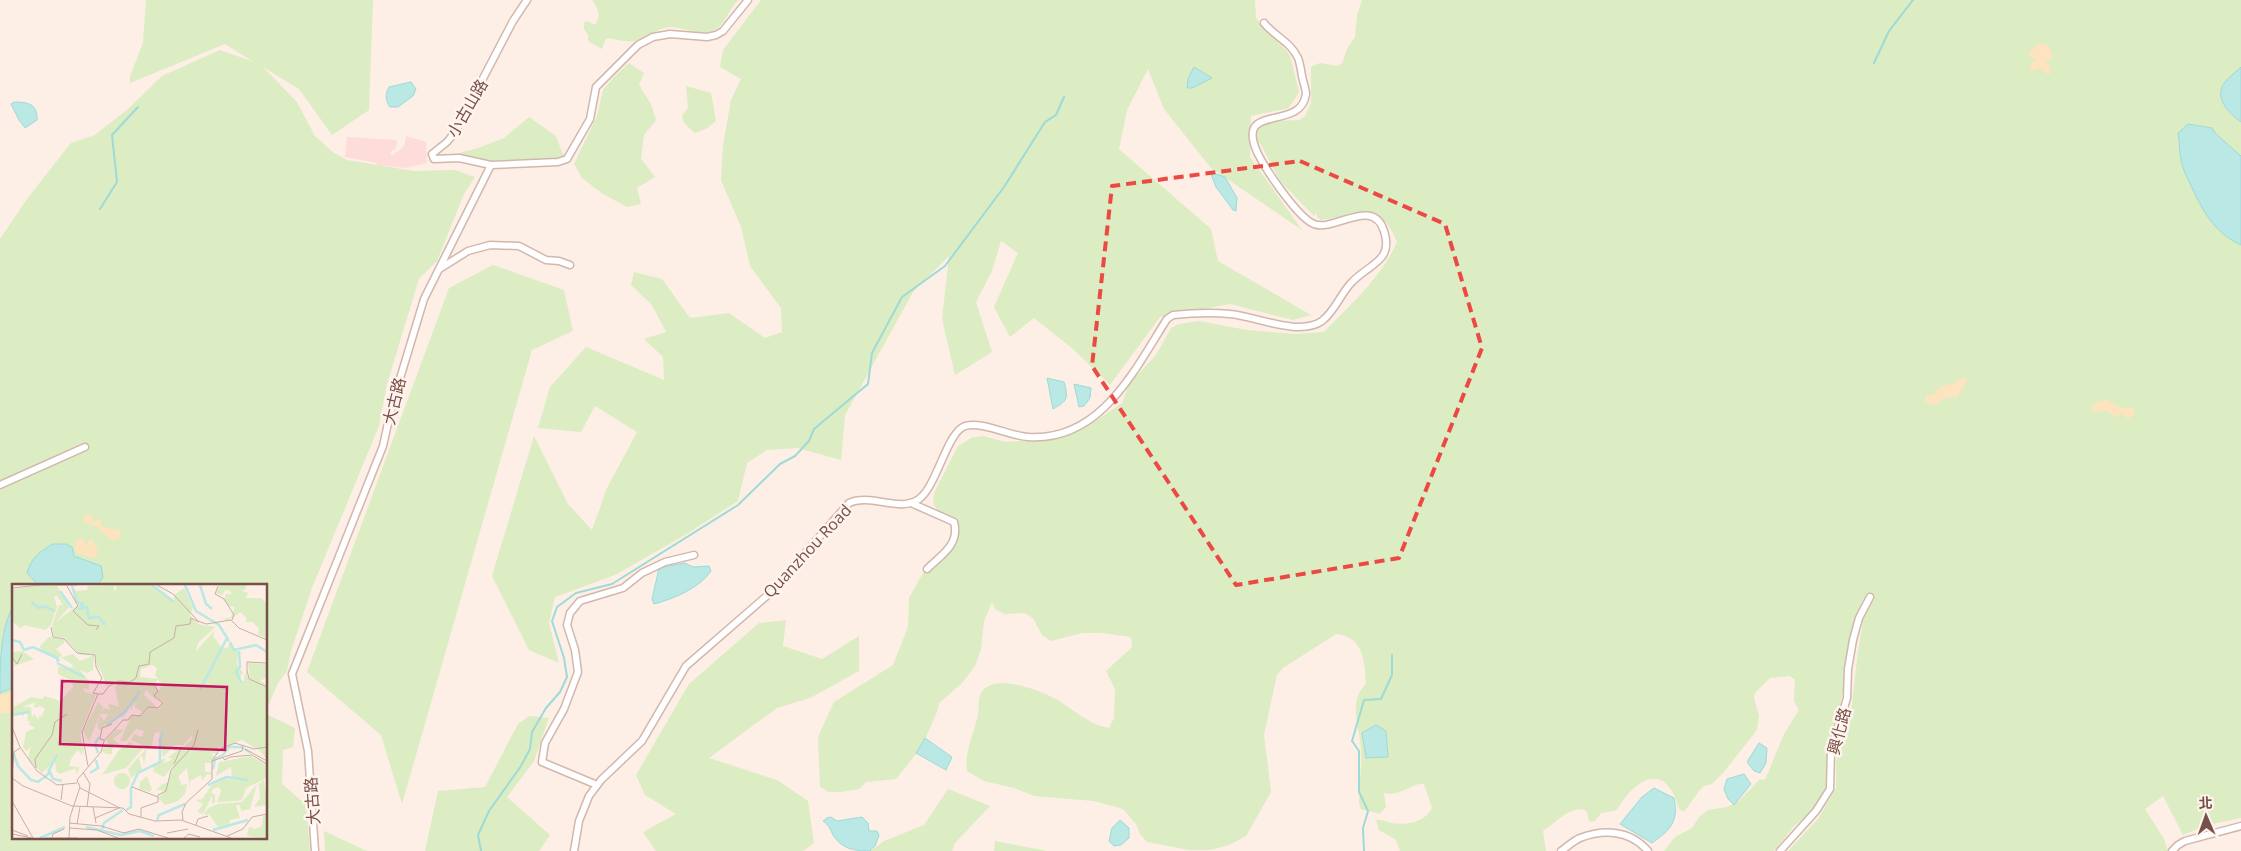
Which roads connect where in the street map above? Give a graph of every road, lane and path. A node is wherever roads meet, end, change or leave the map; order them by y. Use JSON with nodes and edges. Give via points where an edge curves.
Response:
{"nodes":[{"id":1,"x":528,"y":0,"type":"edge"},
{"id":2,"x":748,"y":0,"type":"edge"},
{"id":3,"x":1264,"y":23,"type":"dead end"},
{"id":4,"x":492,"y":165,"type":"junction"},
{"id":5,"x":570,"y":265,"type":"dead end"},
{"id":6,"x":440,"y":268,"type":"junction"},
{"id":7,"x":86,"y":447,"type":"dead end"},
{"id":8,"x":0,"y":485,"type":"edge"},
{"id":9,"x":911,"y":503,"type":"junction"},
{"id":10,"x":694,"y":556,"type":"dead end"},
{"id":11,"x":927,"y":569,"type":"dead end"},
{"id":12,"x":1870,"y":597,"type":"dead end"},
{"id":13,"x":597,"y":785,"type":"junction"},
{"id":14,"x":2241,"y":826,"type":"edge"},
{"id":15,"x":315,"y":851,"type":"edge"},
{"id":16,"x":574,"y":851,"type":"edge"},
{"id":17,"x":1561,"y":851,"type":"edge"},
{"id":18,"x":1648,"y":851,"type":"edge"},
{"id":19,"x":1780,"y":851,"type":"edge"},
{"id":20,"x":2172,"y":851,"type":"edge"}],
"edges":[{"from":1,"to":4,"type":"street","name":"小古山路","via":[[513,21],[455,132],[432,154],[434,159],[459,158]]},
{"from":2,"to":4,"type":"street","via":[[723,31],[716,34],[706,37],[670,34],[653,37],[638,45],[596,88],[590,119],[567,159]]},
{"from":3,"to":9,"type":"street","via":[[1291,47],[1298,58],[1306,93],[1299,110],[1288,116],[1258,122],[1253,135],[1259,156],[1293,207],[1314,224],[1326,226],[1349,217],[1363,216],[1380,222],[1387,245],[1384,257],[1352,281],[1321,321],[1308,326],[1275,324],[1231,314],[1173,316],[1117,393],[1088,422],[1050,438],[1022,437],[979,425],[965,426],[956,433],[924,494]]},
{"from":4,"to":6,"type":"street","name":"大古路"},
{"from":5,"to":6,"type":"street","via":[[559,260],[546,260],[519,246],[490,245],[468,251]]},
{"from":6,"to":15,"type":"street","name":"大古路","via":[[424,299],[383,446],[292,674],[308,751]]},
{"from":7,"to":8,"type":"street"},
{"from":9,"to":11,"type":"street","name":"Quanzhou Road","via":[[954,522],[954,541]]},
{"from":9,"to":13,"type":"street","name":"Quanzhou Road","via":[[858,499],[849,503],[769,594],[686,666],[642,741]]},
{"from":10,"to":13,"type":"street","via":[[665,562],[642,573],[623,588],[580,601],[570,613],[567,625],[578,672],[564,709],[545,743],[542,762]]},
{"from":12,"to":19,"type":"street","name":"興化路","via":[[1859,618],[1853,640],[1847,698],[1831,751],[1830,788],[1816,811]]},
{"from":13,"to":16,"type":"street","name":"Quanzhou Road","via":[[582,813]]},
{"from":14,"to":20,"type":"street","via":[[2185,842]]},
{"from":17,"to":18,"type":"street","via":[[1580,838],[1611,831],[1639,842]]}]}
